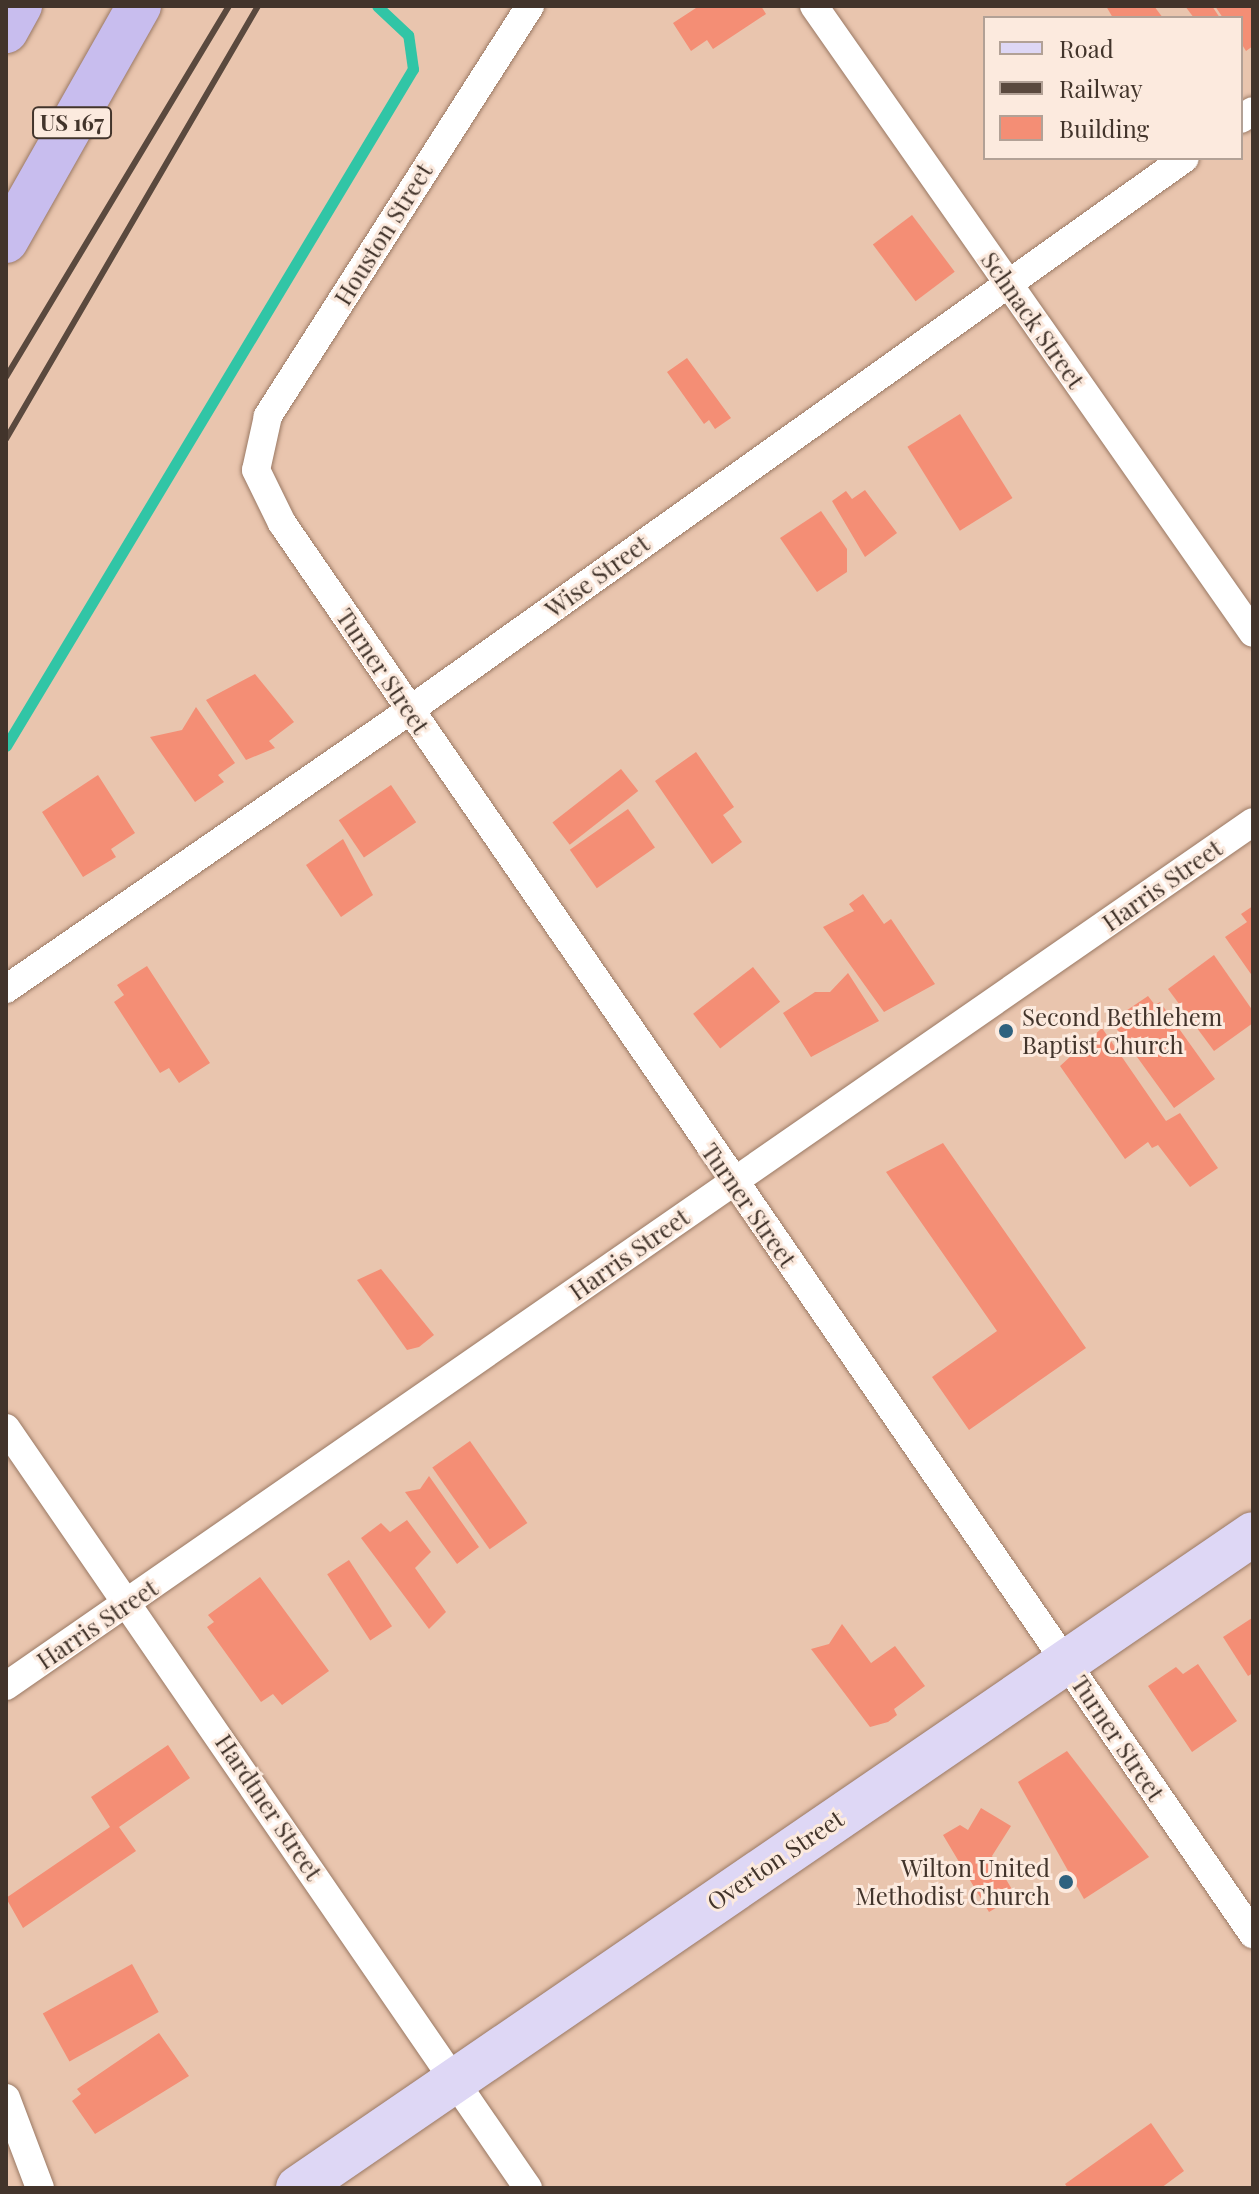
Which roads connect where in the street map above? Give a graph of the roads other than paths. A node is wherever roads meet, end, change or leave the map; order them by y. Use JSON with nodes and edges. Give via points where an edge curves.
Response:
{"nodes":[{"id":1,"x":20,"y":6,"type":"edge"},
{"id":2,"x":139,"y":6,"type":"edge"},
{"id":3,"x":530,"y":6,"type":"edge"},
{"id":4,"x":814,"y":6,"type":"edge"},
{"id":5,"x":6,"y":31,"type":"edge"},
{"id":6,"x":1182,"y":160,"type":"edge"},
{"id":7,"x":6,"y":241,"type":"edge"},
{"id":8,"x":1006,"y":283,"type":"junction"},
{"id":9,"x":256,"y":470,"type":"joint"},
{"id":10,"x":1253,"y":633,"type":"edge"},
{"id":11,"x":410,"y":710,"type":"junction"},
{"id":12,"x":1253,"y":822,"type":"edge"},
{"id":13,"x":6,"y":989,"type":"edge"},
{"id":14,"x":732,"y":1182,"type":"junction"},
{"id":15,"x":6,"y":1428,"type":"edge"},
{"id":16,"x":1253,"y":1534,"type":"edge"},
{"id":17,"x":129,"y":1603,"type":"junction"},
{"id":18,"x":1067,"y":1663,"type":"junction"},
{"id":19,"x":6,"y":1686,"type":"edge"},
{"id":20,"x":1253,"y":1934,"type":"edge"},
{"id":21,"x":455,"y":2078,"type":"junction"},
{"id":22,"x":6,"y":2098,"type":"edge"},
{"id":23,"x":40,"y":2188,"type":"edge"},
{"id":24,"x":298,"y":2188,"type":"edge"},
{"id":25,"x":528,"y":2188,"type":"edge"}],
"edges":[{"from":1,"to":5,"type":"highway"},
{"from":2,"to":7,"type":"highway","number":"US 167"},
{"from":3,"to":9,"type":"street","name":"Houston Street","via":[[268,416]]},
{"from":4,"to":8,"type":"street","name":"Schnack Street"},
{"from":6,"to":8,"type":"street","name":"Wise Street"},
{"from":8,"to":10,"type":"street","name":"Schnack Street"},
{"from":8,"to":11,"type":"street","name":"Wise Street"},
{"from":9,"to":11,"type":"street","name":"Turner Street","via":[[282,523]]},
{"from":11,"to":13,"type":"street","name":"Wise Street"},
{"from":11,"to":14,"type":"street","name":"Turner Street"},
{"from":12,"to":14,"type":"street","name":"Harris Street"},
{"from":14,"to":17,"type":"street","name":"Harris Street"},
{"from":14,"to":18,"type":"street","name":"Turner Street"},
{"from":15,"to":17,"type":"street","name":"Hardtner Street"},
{"from":16,"to":18,"type":"main road","name":"Overton Street"},
{"from":17,"to":19,"type":"street","name":"Harris Street"},
{"from":17,"to":21,"type":"street","name":"Hardtner Street"},
{"from":18,"to":20,"type":"street","name":"Turner Street"},
{"from":18,"to":21,"type":"main road","name":"Overton Street"},
{"from":21,"to":24,"type":"main road","name":"Overton Street"},
{"from":21,"to":25,"type":"street","name":"Hardtner Street"},
{"from":22,"to":23,"type":"street"}]}
